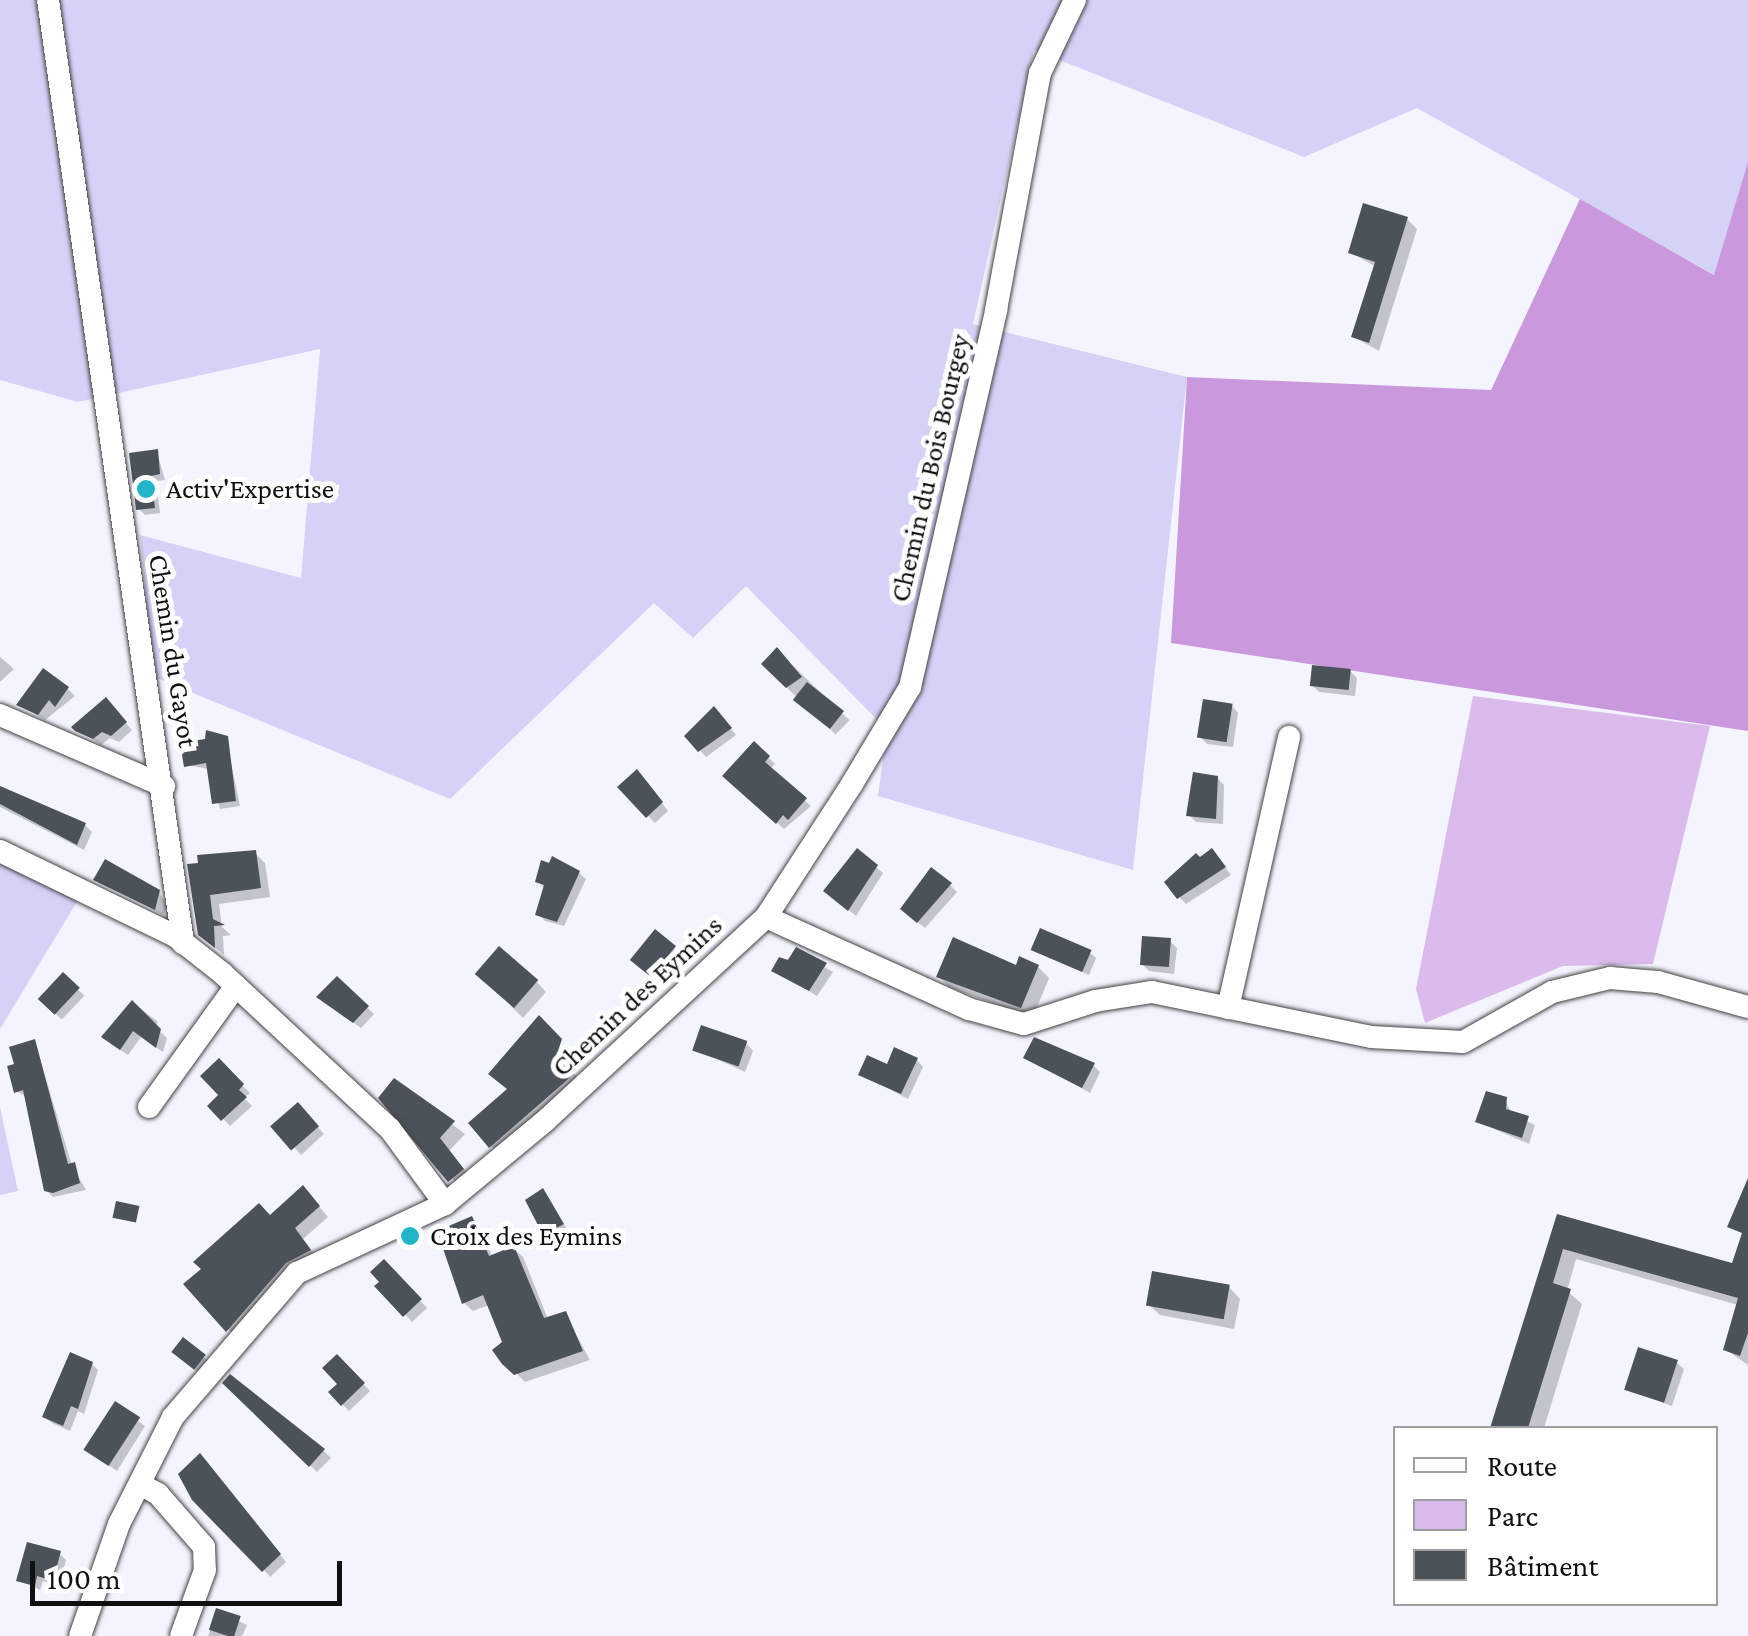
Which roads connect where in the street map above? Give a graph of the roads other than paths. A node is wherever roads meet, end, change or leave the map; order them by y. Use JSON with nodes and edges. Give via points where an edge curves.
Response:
{"nodes":[{"id":1,"x":48,"y":0,"type":"edge"},
{"id":2,"x":1075,"y":0,"type":"edge"},
{"id":3,"x":0,"y":715,"type":"edge"},
{"id":4,"x":1290,"y":737,"type":"dead end"},
{"id":5,"x":164,"y":786,"type":"junction"},
{"id":6,"x":0,"y":851,"type":"edge"},
{"id":7,"x":766,"y":917,"type":"junction"},
{"id":8,"x":183,"y":942,"type":"junction"},
{"id":9,"x":236,"y":986,"type":"junction"},
{"id":10,"x":1748,"y":1007,"type":"edge"},
{"id":11,"x":1228,"y":1008,"type":"junction"},
{"id":12,"x":149,"y":1107,"type":"dead end"},
{"id":13,"x":445,"y":1204,"type":"junction"},
{"id":14,"x":140,"y":1484,"type":"junction"},
{"id":15,"x":80,"y":1636,"type":"edge"},
{"id":16,"x":180,"y":1636,"type":"edge"}],
"edges":[{"from":1,"to":5,"type":"street","name":"Chemin du Gayot"},
{"from":2,"to":7,"type":"street","name":"Chemin du Bois Bourgey","via":[[1040,73],[996,310],[910,686]]},
{"from":3,"to":5,"type":"street"},
{"from":4,"to":11,"type":"street"},
{"from":5,"to":8,"type":"street","name":"Chemin du Gayot"},
{"from":6,"to":8,"type":"street"},
{"from":7,"to":11,"type":"street","name":"Chemin des Eymins","via":[[969,1008],[1024,1024],[1094,1001],[1152,992]]},
{"from":7,"to":13,"type":"street","name":"Chemin des Eymins"},
{"from":8,"to":9,"type":"street"},
{"from":9,"to":12,"type":"street"},
{"from":9,"to":13,"type":"street","via":[[390,1129]]},
{"from":10,"to":11,"type":"street","name":"Chemin des Eymins","via":[[1658,982],[1610,978],[1552,992],[1463,1042],[1371,1036]]},
{"from":13,"to":14,"type":"street","name":"Chemin des Eymins","via":[[297,1273],[173,1417]]},
{"from":14,"to":15,"type":"street","name":"Chemin des Eymins"},
{"from":14,"to":16,"type":"street","via":[[158,1494],[204,1548],[205,1570]]}]}
